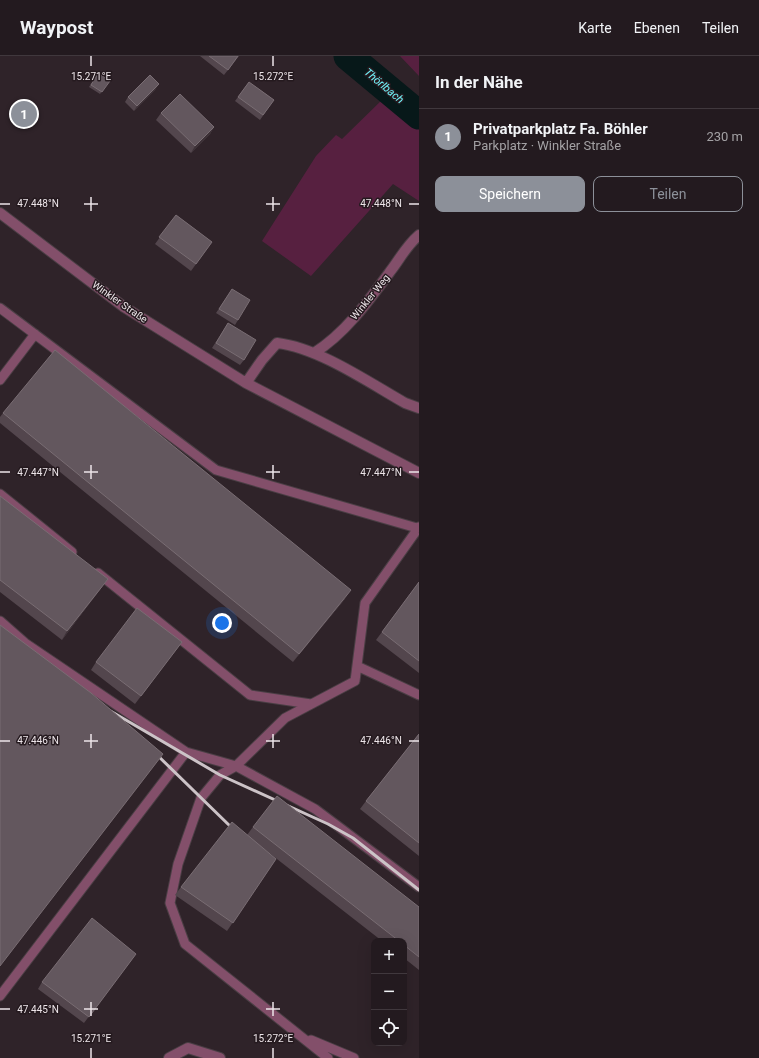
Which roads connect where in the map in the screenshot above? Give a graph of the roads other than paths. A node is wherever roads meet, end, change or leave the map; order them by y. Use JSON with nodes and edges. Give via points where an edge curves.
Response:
{"nodes":[{"id":1,"x":0,"y":213,"type":"edge"},
{"id":2,"x":419,"y":235,"type":"edge"},
{"id":3,"x":0,"y":308,"type":"edge"},
{"id":4,"x":35,"y":334,"type":"junction"},
{"id":5,"x":314,"y":353,"type":"junction"},
{"id":6,"x":0,"y":380,"type":"edge"},
{"id":7,"x":246,"y":383,"type":"junction"},
{"id":8,"x":419,"y":408,"type":"edge"},
{"id":9,"x":419,"y":472,"type":"edge"},
{"id":10,"x":0,"y":494,"type":"edge"},
{"id":11,"x":418,"y":527,"type":"edge"},
{"id":12,"x":79,"y":558,"type":"edge"},
{"id":13,"x":91,"y":568,"type":"edge"},
{"id":14,"x":0,"y":622,"type":"edge"},
{"id":15,"x":357,"y":666,"type":"junction"},
{"id":16,"x":419,"y":695,"type":"edge"},
{"id":17,"x":311,"y":704,"type":"junction"},
{"id":18,"x":186,"y":752,"type":"junction"},
{"id":19,"x":236,"y":766,"type":"junction"},
{"id":20,"x":419,"y":887,"type":"edge"},
{"id":21,"x":0,"y":996,"type":"edge"},
{"id":22,"x":300,"y":1036,"type":"junction"},
{"id":23,"x":169,"y":1058,"type":"edge"},
{"id":24,"x":220,"y":1058,"type":"edge"},
{"id":25,"x":328,"y":1058,"type":"edge"},
{"id":26,"x":354,"y":1058,"type":"edge"}],
"edges":[{"from":1,"to":7,"type":"street","name":"Winkler Straße","via":[[124,307]]},
{"from":2,"to":5,"type":"street","name":"Winkler Weg","via":[[410,242],[362,309],[329,344]]},
{"from":3,"to":4,"type":"lane"},
{"from":4,"to":6,"type":"lane"},
{"from":4,"to":11,"type":"lane","via":[[216,470]]},
{"from":5,"to":7,"type":"street","via":[[278,343]]},
{"from":5,"to":8,"type":"street","via":[[405,403]]},
{"from":7,"to":9,"type":"street","name":"Winkler Straße"},
{"from":10,"to":12,"type":"lane"},
{"from":11,"to":15,"type":"lane","via":[[365,603]]},
{"from":13,"to":17,"type":"lane","via":[[250,695]]},
{"from":14,"to":18,"type":"lane","via":[[25,642]]},
{"from":15,"to":16,"type":"lane"},
{"from":15,"to":17,"type":"lane","via":[[355,681]]},
{"from":17,"to":19,"type":"lane","via":[[285,718]]},
{"from":18,"to":19,"type":"lane"},
{"from":18,"to":21,"type":"lane"},
{"from":19,"to":20,"type":"lane","via":[[315,809]]},
{"from":19,"to":22,"type":"lane","via":[[220,776],[201,798],[178,864],[170,903],[186,944]]},
{"from":22,"to":25,"type":"lane"},
{"from":22,"to":26,"type":"lane"},
{"from":23,"to":24,"type":"street","via":[[188,1048]]}]}
